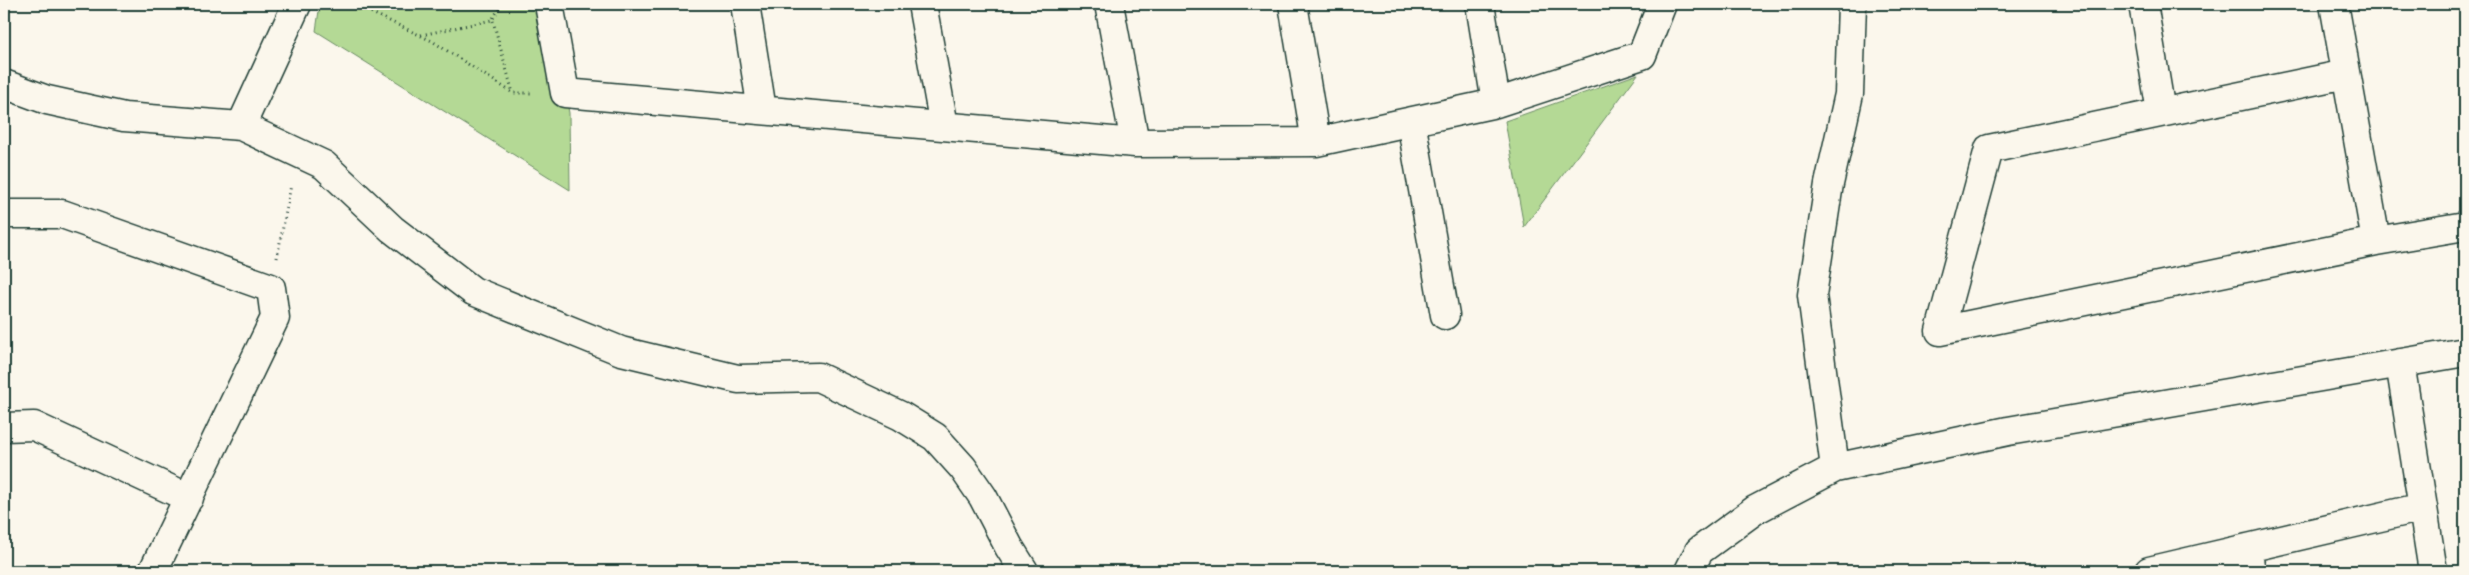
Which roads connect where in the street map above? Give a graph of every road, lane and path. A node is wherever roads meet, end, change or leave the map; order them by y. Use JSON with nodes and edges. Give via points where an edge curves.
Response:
{"nodes":[{"id":1,"x":297,"y":4,"type":"edge"},
{"id":2,"x":353,"y":4,"type":"edge"},
{"id":3,"x":502,"y":4,"type":"edge"},
{"id":4,"x":549,"y":4,"type":"edge"},
{"id":5,"x":745,"y":4,"type":"edge"},
{"id":6,"x":922,"y":4,"type":"edge"},
{"id":7,"x":1109,"y":4,"type":"edge"},
{"id":8,"x":1293,"y":4,"type":"edge"},
{"id":9,"x":1480,"y":4,"type":"edge"},
{"id":10,"x":1662,"y":4,"type":"edge"},
{"id":11,"x":1852,"y":4,"type":"edge"},
{"id":12,"x":2143,"y":4,"type":"edge"},
{"id":13,"x":2334,"y":4,"type":"edge"},
{"id":14,"x":492,"y":21,"type":"dead end"},
{"id":15,"x":420,"y":35,"type":"junction"},
{"id":16,"x":2346,"y":74,"type":"junction"},
{"id":17,"x":4,"y":84,"type":"edge"},
{"id":18,"x":513,"y":93,"type":"junction"},
{"id":19,"x":565,"y":93,"type":"junction"},
{"id":20,"x":1496,"y":103,"type":"junction"},
{"id":21,"x":762,"y":110,"type":"junction"},
{"id":22,"x":2161,"y":112,"type":"junction"},
{"id":23,"x":1411,"y":121,"type":"junction"},
{"id":24,"x":240,"y":126,"type":"junction"},
{"id":25,"x":944,"y":126,"type":"junction"},
{"id":26,"x":1316,"y":142,"type":"junction"},
{"id":27,"x":1135,"y":143,"type":"junction"},
{"id":28,"x":297,"y":153,"type":"junction"},
{"id":29,"x":4,"y":214,"type":"edge"},
{"id":30,"x":2465,"y":226,"type":"edge"},
{"id":31,"x":2376,"y":241,"type":"junction"},
{"id":32,"x":271,"y":288,"type":"junction"},
{"id":33,"x":1445,"y":315,"type":"dead end"},
{"id":34,"x":2465,"y":352,"type":"edge"},
{"id":35,"x":2400,"y":363,"type":"junction"},
{"id":36,"x":4,"y":427,"type":"edge"},
{"id":37,"x":1835,"y":468,"type":"junction"},
{"id":38,"x":188,"y":498,"type":"junction"},
{"id":39,"x":2423,"y":507,"type":"junction"},
{"id":40,"x":2249,"y":560,"type":"edge"},
{"id":41,"x":153,"y":571,"type":"edge"},
{"id":42,"x":1024,"y":571,"type":"edge"},
{"id":43,"x":1689,"y":571,"type":"edge"},
{"id":44,"x":2149,"y":571,"type":"edge"},
{"id":45,"x":2433,"y":571,"type":"edge"}],
"edges":[{"from":1,"to":24,"type":"street"},
{"from":2,"to":15,"type":"path"},
{"from":3,"to":15,"type":"path","via":[[492,20]]},
{"from":4,"to":19,"type":"street"},
{"from":5,"to":21,"type":"street"},
{"from":6,"to":25,"type":"street"},
{"from":7,"to":27,"type":"street"},
{"from":8,"to":26,"type":"street"},
{"from":9,"to":20,"type":"street"},
{"from":10,"to":20,"type":"street","via":[[1642,56]]},
{"from":11,"to":37,"type":"street","via":[[1849,94],[1828,184],[1812,295]]},
{"from":12,"to":22,"type":"street"},
{"from":13,"to":16,"type":"street"},
{"from":14,"to":18,"type":"path"},
{"from":15,"to":18,"type":"path"},
{"from":16,"to":22,"type":"street"},
{"from":16,"to":31,"type":"street"},
{"from":17,"to":24,"type":"street","via":[[47,100],[124,117]]},
{"from":18,"to":19,"type":"path"},
{"from":19,"to":21,"type":"street"},
{"from":20,"to":23,"type":"street"},
{"from":21,"to":25,"type":"street"},
{"from":22,"to":31,"type":"street","via":[[1989,149],[1940,331]]},
{"from":23,"to":26,"type":"street"},
{"from":23,"to":33,"type":"street"},
{"from":24,"to":28,"type":"street"},
{"from":25,"to":27,"type":"street"},
{"from":26,"to":27,"type":"street"},
{"from":28,"to":32,"type":"path"},
{"from":28,"to":42,"type":"street","via":[[324,165],[392,229],[473,291],[621,351],[738,379],[818,378],[901,416],[935,437],[963,468]]},
{"from":29,"to":32,"type":"street","via":[[62,214]]},
{"from":30,"to":31,"type":"street"},
{"from":32,"to":38,"type":"street","via":[[275,318]]},
{"from":34,"to":35,"type":"street"},
{"from":35,"to":37,"type":"street","via":[[2008,431]]},
{"from":35,"to":39,"type":"street"},
{"from":36,"to":38,"type":"street","via":[[34,426]]},
{"from":37,"to":43,"type":"street","via":[[1755,510],[1699,551]]},
{"from":38,"to":41,"type":"street"},
{"from":39,"to":40,"type":"street"},
{"from":39,"to":45,"type":"street"},
{"from":40,"to":44,"type":"street"}]}
